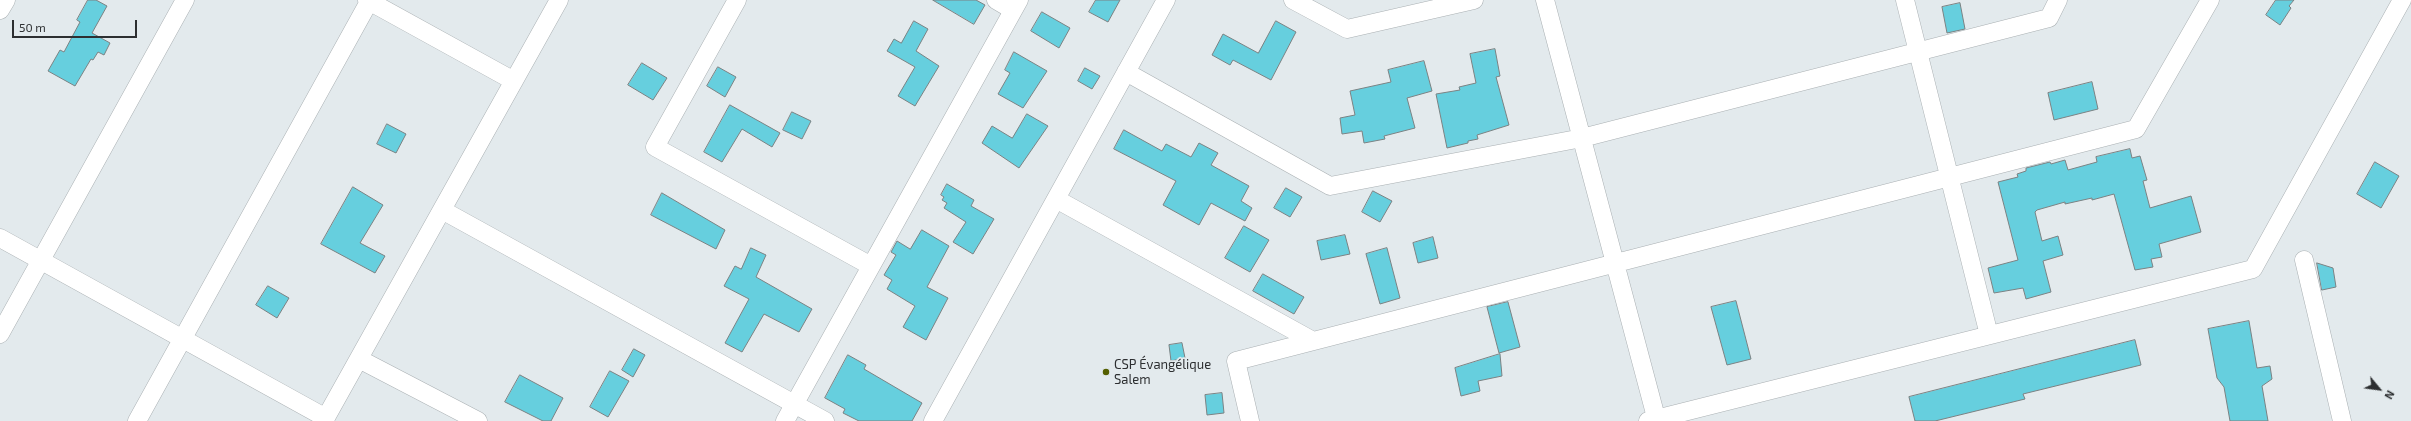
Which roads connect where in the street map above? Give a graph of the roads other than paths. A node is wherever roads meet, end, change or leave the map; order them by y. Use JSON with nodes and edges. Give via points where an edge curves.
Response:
{"nodes":[{"id":1,"x":6,"y":0,"type":"edge"},
{"id":2,"x":185,"y":0,"type":"edge"},
{"id":3,"x":369,"y":0,"type":"edge"},
{"id":4,"x":559,"y":0,"type":"edge"},
{"id":5,"x":737,"y":0,"type":"edge"},
{"id":6,"x":996,"y":0,"type":"edge"},
{"id":7,"x":1166,"y":0,"type":"edge"},
{"id":8,"x":1293,"y":0,"type":"edge"},
{"id":9,"x":1474,"y":0,"type":"edge"},
{"id":10,"x":1545,"y":0,"type":"edge"},
{"id":11,"x":1905,"y":0,"type":"edge"},
{"id":12,"x":2058,"y":0,"type":"edge"},
{"id":13,"x":2210,"y":0,"type":"edge"},
{"id":14,"x":2402,"y":0,"type":"edge"},
{"id":15,"x":1016,"y":5,"type":"edge"},
{"id":16,"x":0,"y":10,"type":"edge"},
{"id":17,"x":1918,"y":52,"type":"junction"},
{"id":18,"x":1126,"y":72,"type":"junction"},
{"id":19,"x":514,"y":81,"type":"junction"},
{"id":20,"x":1582,"y":138,"type":"junction"},
{"id":21,"x":1950,"y":178,"type":"junction"},
{"id":22,"x":1056,"y":199,"type":"junction"},
{"id":23,"x":442,"y":210,"type":"junction"},
{"id":24,"x":0,"y":238,"type":"edge"},
{"id":25,"x":41,"y":260,"type":"junction"},
{"id":26,"x":2304,"y":260,"type":"dead end"},
{"id":27,"x":1615,"y":264,"type":"junction"},
{"id":28,"x":871,"y":266,"type":"junction"},
{"id":29,"x":0,"y":334,"type":"edge"},
{"id":30,"x":1989,"y":335,"type":"junction"},
{"id":31,"x":182,"y":338,"type":"junction"},
{"id":32,"x":1313,"y":341,"type":"junction"},
{"id":33,"x":359,"y":359,"type":"junction"},
{"id":34,"x":794,"y":404,"type":"junction"},
{"id":35,"x":325,"y":419,"type":"edge"},
{"id":36,"x":1654,"y":420,"type":"edge"},
{"id":37,"x":137,"y":421,"type":"edge"},
{"id":38,"x":478,"y":421,"type":"edge"},
{"id":39,"x":785,"y":421,"type":"edge"},
{"id":40,"x":825,"y":421,"type":"edge"},
{"id":41,"x":933,"y":421,"type":"edge"},
{"id":42,"x":1250,"y":421,"type":"edge"},
{"id":43,"x":2342,"y":421,"type":"edge"}],
"edges":[{"from":1,"to":16,"type":"street"},
{"from":2,"to":25,"type":"street"},
{"from":3,"to":19,"type":"street"},
{"from":3,"to":31,"type":"street"},
{"from":4,"to":19,"type":"street"},
{"from":5,"to":28,"type":"street","via":[[655,147]]},
{"from":6,"to":15,"type":"street"},
{"from":7,"to":18,"type":"street"},
{"from":8,"to":9,"type":"street","via":[[1347,29]]},
{"from":10,"to":20,"type":"street"},
{"from":11,"to":17,"type":"street"},
{"from":12,"to":17,"type":"street","via":[[2049,18]]},
{"from":13,"to":21,"type":"street","via":[[2136,129]]},
{"from":14,"to":30,"type":"street","via":[[2253,269]]},
{"from":15,"to":28,"type":"street"},
{"from":17,"to":20,"type":"street"},
{"from":17,"to":21,"type":"street"},
{"from":18,"to":20,"type":"street","via":[[1330,186]]},
{"from":18,"to":22,"type":"street"},
{"from":19,"to":23,"type":"street"},
{"from":20,"to":27,"type":"street"},
{"from":21,"to":27,"type":"street"},
{"from":21,"to":30,"type":"street"},
{"from":22,"to":32,"type":"street"},
{"from":22,"to":41,"type":"street"},
{"from":23,"to":33,"type":"street"},
{"from":23,"to":34,"type":"street"},
{"from":24,"to":25,"type":"street"},
{"from":25,"to":29,"type":"street"},
{"from":25,"to":31,"type":"street"},
{"from":26,"to":43,"type":"street"},
{"from":27,"to":32,"type":"street"},
{"from":27,"to":36,"type":"street"},
{"from":28,"to":34,"type":"street"},
{"from":30,"to":36,"type":"street"},
{"from":31,"to":35,"type":"street"},
{"from":31,"to":37,"type":"street"},
{"from":32,"to":42,"type":"street","via":[[1236,361]]},
{"from":33,"to":35,"type":"street"},
{"from":33,"to":38,"type":"street"},
{"from":34,"to":39,"type":"street"},
{"from":34,"to":40,"type":"street"}]}
